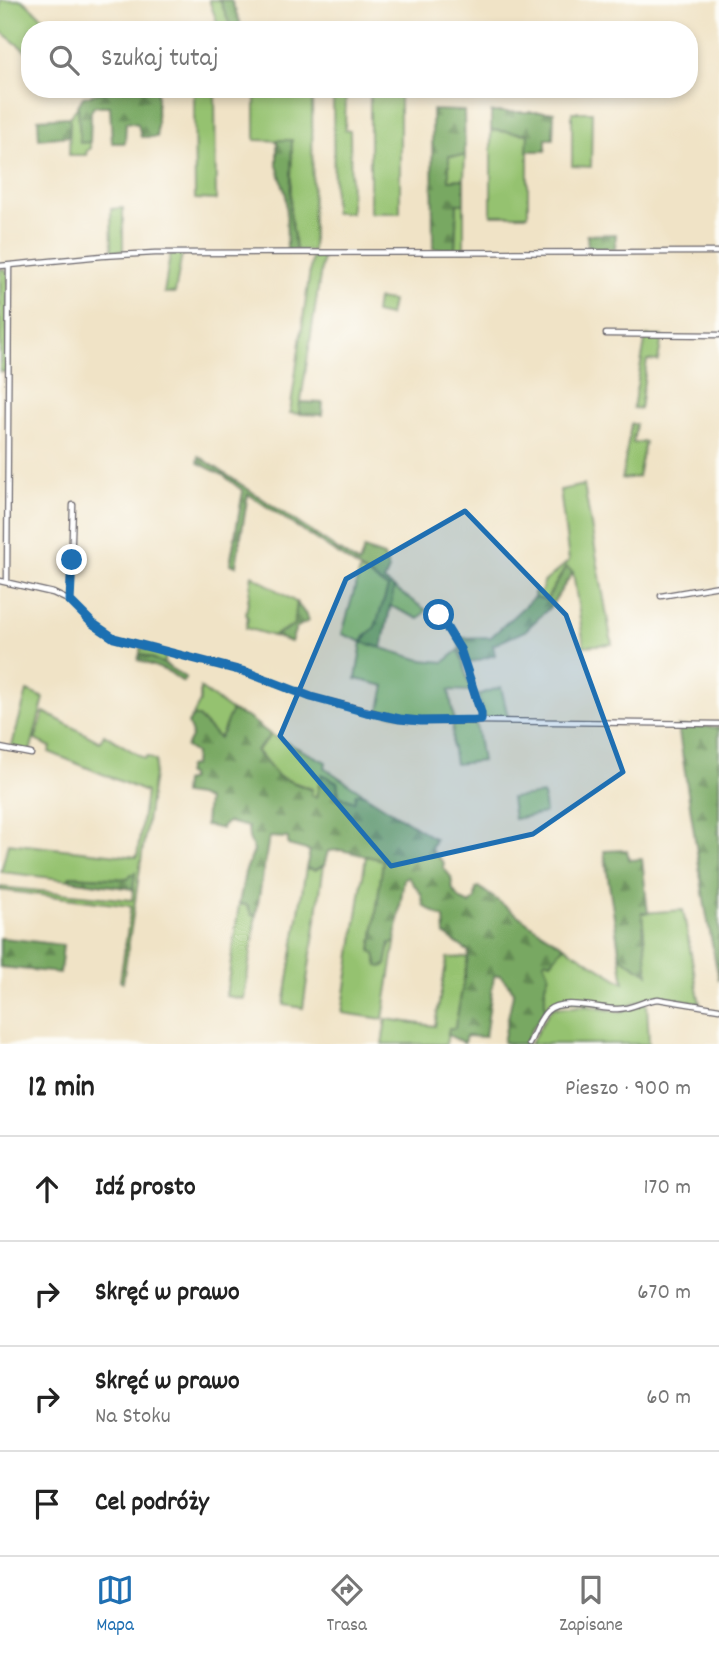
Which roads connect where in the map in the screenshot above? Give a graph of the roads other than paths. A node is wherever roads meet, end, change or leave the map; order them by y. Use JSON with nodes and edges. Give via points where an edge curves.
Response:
{"nodes":[{"id":1,"x":719,"y":252,"type":"edge"},
{"id":2,"x":0,"y":266,"type":"edge"},
{"id":3,"x":9,"y":266,"type":"junction"},
{"id":4,"x":606,"y":334,"type":"dead end"},
{"id":5,"x":719,"y":335,"type":"edge"},
{"id":6,"x":73,"y":505,"type":"dead end"},
{"id":7,"x":0,"y":581,"type":"edge"},
{"id":8,"x":7,"y":582,"type":"junction"},
{"id":9,"x":719,"y":586,"type":"edge"},
{"id":10,"x":661,"y":596,"type":"dead end"},
{"id":11,"x":70,"y":601,"type":"junction"},
{"id":12,"x":439,"y":615,"type":"dead end"},
{"id":13,"x":481,"y":720,"type":"junction"},
{"id":14,"x":719,"y":724,"type":"edge"},
{"id":15,"x":0,"y":748,"type":"edge"},
{"id":16,"x":31,"y":754,"type":"dead end"},
{"id":17,"x":719,"y":1009,"type":"edge"},
{"id":18,"x":529,"y":1044,"type":"edge"}],
"edges":[{"from":1,"to":3,"type":"street","via":[[155,253]]},
{"from":2,"to":3,"type":"street"},
{"from":3,"to":8,"type":"street"},
{"from":4,"to":5,"type":"street"},
{"from":6,"to":11,"type":"street"},
{"from":7,"to":8,"type":"street"},
{"from":8,"to":11,"type":"street"},
{"from":9,"to":10,"type":"street"},
{"from":11,"to":13,"type":"street","via":[[114,638],[246,672],[311,697],[400,719]]},
{"from":12,"to":13,"type":"street","via":[[460,649]]},
{"from":13,"to":14,"type":"street"},
{"from":15,"to":16,"type":"street"},
{"from":17,"to":18,"type":"street","via":[[658,999],[619,1010],[586,1004],[555,1006],[545,1014]]}]}
